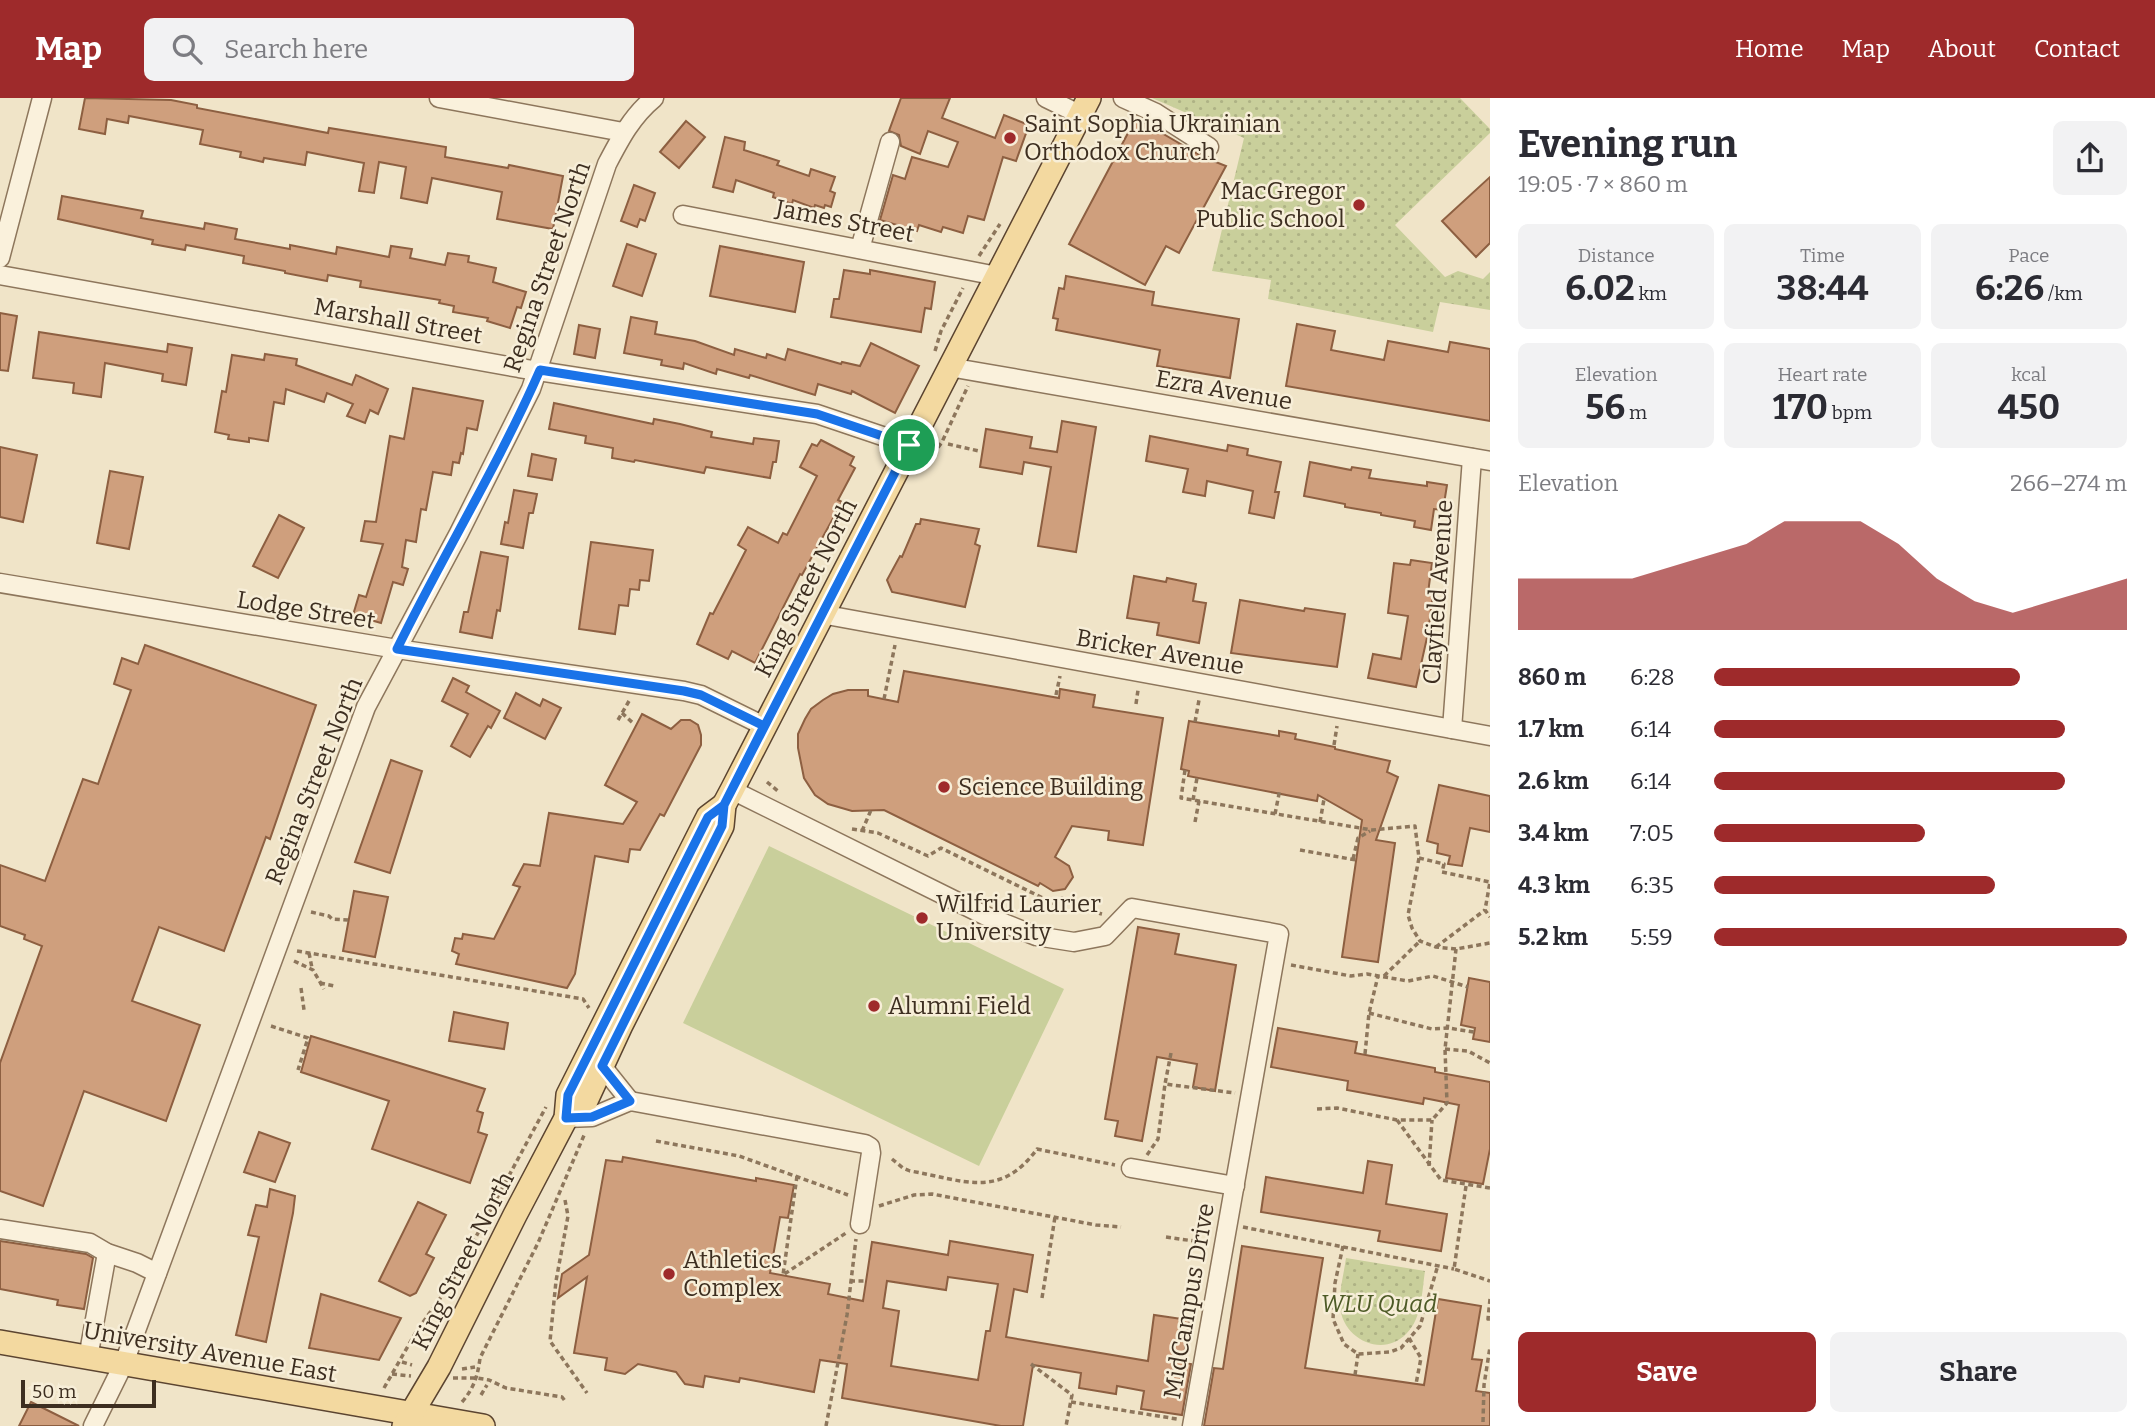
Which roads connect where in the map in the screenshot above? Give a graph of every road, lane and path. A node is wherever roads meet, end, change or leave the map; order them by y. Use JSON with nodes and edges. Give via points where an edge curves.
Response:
{"nodes":[{"id":1,"x":42,"y":98,"type":"edge"},
{"id":2,"x":439,"y":98,"type":"edge"},
{"id":3,"x":654,"y":98,"type":"edge"},
{"id":4,"x":1046,"y":98,"type":"edge"},
{"id":5,"x":1123,"y":98,"type":"edge"},
{"id":6,"x":1085,"y":107,"type":"edge"},
{"id":7,"x":623,"y":132,"type":"junction"},
{"id":8,"x":890,"y":142,"type":"dead end"},
{"id":9,"x":1209,"y":147,"type":"dead end"},
{"id":10,"x":683,"y":215,"type":"dead end"},
{"id":11,"x":860,"y":249,"type":"junction"},
{"id":12,"x":0,"y":258,"type":"edge"},
{"id":13,"x":0,"y":275,"type":"edge"},
{"id":14,"x":997,"y":276,"type":"junction"},
{"id":15,"x":949,"y":367,"type":"junction"},
{"id":16,"x":540,"y":370,"type":"junction"},
{"id":17,"x":948,"y":444,"type":"dead end"},
{"id":18,"x":909,"y":445,"type":"junction"},
{"id":19,"x":979,"y":451,"type":"dead end"},
{"id":20,"x":1481,"y":460,"type":"edge"},
{"id":21,"x":0,"y":583,"type":"edge"},
{"id":22,"x":821,"y":614,"type":"junction"},
{"id":23,"x":898,"y":629,"type":"junction"},
{"id":24,"x":397,"y":649,"type":"junction"},
{"id":25,"x":1060,"y":676,"type":"dead end"},
{"id":26,"x":1138,"y":690,"type":"dead end"},
{"id":27,"x":1056,"y":695,"type":"dead end"},
{"id":28,"x":631,"y":699,"type":"dead end"},
{"id":29,"x":884,"y":699,"type":"dead end"},
{"id":30,"x":1199,"y":700,"type":"dead end"},
{"id":31,"x":1136,"y":704,"type":"dead end"},
{"id":32,"x":622,"y":713,"type":"junction"},
{"id":33,"x":618,"y":720,"type":"dead end"},
{"id":34,"x":1195,"y":722,"type":"dead end"},
{"id":35,"x":634,"y":724,"type":"dead end"},
{"id":36,"x":1338,"y":724,"type":"dead end"},
{"id":37,"x":764,"y":726,"type":"junction"},
{"id":38,"x":1452,"y":729,"type":"junction"},
{"id":39,"x":1490,"y":736,"type":"edge"},
{"id":40,"x":1334,"y":745,"type":"dead end"},
{"id":41,"x":1185,"y":770,"type":"dead end"},
{"id":42,"x":1197,"y":778,"type":"dead end"},
{"id":43,"x":767,"y":782,"type":"dead end"},
{"id":44,"x":1280,"y":789,"type":"dead end"},
{"id":45,"x":728,"y":797,"type":"junction"},
{"id":46,"x":784,"y":797,"type":"dead end"},
{"id":47,"x":1324,"y":799,"type":"dead end"},
{"id":48,"x":1196,"y":801,"type":"junction"},
{"id":49,"x":870,"y":810,"type":"dead end"},
{"id":50,"x":1275,"y":814,"type":"junction"},
{"id":51,"x":1320,"y":821,"type":"junction"},
{"id":52,"x":1195,"y":822,"type":"dead end"},
{"id":53,"x":849,"y":829,"type":"dead end"},
{"id":54,"x":863,"y":830,"type":"junction"},
{"id":55,"x":1372,"y":830,"type":"junction"},
{"id":56,"x":1300,"y":850,"type":"dead end"},
{"id":57,"x":854,"y":851,"type":"junction"},
{"id":58,"x":1419,"y":858,"type":"junction"},
{"id":59,"x":1485,"y":910,"type":"junction"},
{"id":60,"x":312,"y":912,"type":"dead end"},
{"id":61,"x":1490,"y":917,"type":"edge"},
{"id":62,"x":1122,"y":919,"type":"junction"},
{"id":63,"x":348,"y":920,"type":"dead end"},
{"id":64,"x":1420,"y":941,"type":"junction"},
{"id":65,"x":1490,"y":943,"type":"edge"},
{"id":66,"x":1436,"y":947,"type":"junction"},
{"id":67,"x":1456,"y":949,"type":"junction"},
{"id":68,"x":297,"y":951,"type":"dead end"},
{"id":69,"x":309,"y":953,"type":"junction"},
{"id":70,"x":293,"y":961,"type":"dead end"},
{"id":71,"x":1275,"y":962,"type":"junction"},
{"id":72,"x":313,"y":970,"type":"junction"},
{"id":73,"x":1378,"y":976,"type":"junction"},
{"id":74,"x":1384,"y":977,"type":"junction"},
{"id":75,"x":1452,"y":982,"type":"junction"},
{"id":76,"x":320,"y":983,"type":"junction"},
{"id":77,"x":334,"y":986,"type":"dead end"},
{"id":78,"x":1468,"y":987,"type":"dead end"},
{"id":79,"x":301,"y":988,"type":"dead end"},
{"id":80,"x":324,"y":989,"type":"dead end"},
{"id":81,"x":589,"y":1008,"type":"dead end"},
{"id":82,"x":304,"y":1010,"type":"dead end"},
{"id":83,"x":1369,"y":1013,"type":"junction"},
{"id":84,"x":271,"y":1026,"type":"dead end"},
{"id":85,"x":1448,"y":1028,"type":"junction"},
{"id":86,"x":1474,"y":1032,"type":"dead end"},
{"id":87,"x":1445,"y":1049,"type":"junction"},
{"id":88,"x":1171,"y":1053,"type":"dead end"},
{"id":89,"x":1365,"y":1054,"type":"dead end"},
{"id":90,"x":1490,"y":1063,"type":"edge"},
{"id":91,"x":602,"y":1066,"type":"junction"},
{"id":92,"x":298,"y":1070,"type":"dead end"},
{"id":93,"x":1165,"y":1084,"type":"junction"},
{"id":94,"x":1251,"y":1097,"type":"junction"},
{"id":95,"x":630,"y":1101,"type":"junction"},
{"id":96,"x":1317,"y":1109,"type":"dead end"},
{"id":97,"x":566,"y":1118,"type":"junction"},
{"id":98,"x":1397,"y":1120,"type":"junction"},
{"id":99,"x":1432,"y":1120,"type":"junction"},
{"id":100,"x":656,"y":1141,"type":"dead end"},
{"id":101,"x":892,"y":1159,"type":"dead end"},
{"id":102,"x":1429,"y":1166,"type":"junction"},
{"id":103,"x":1134,"y":1168,"type":"junction"},
{"id":104,"x":797,"y":1176,"type":"junction"},
{"id":105,"x":1235,"y":1186,"type":"junction"},
{"id":106,"x":1466,"y":1186,"type":"junction"},
{"id":107,"x":1490,"y":1188,"type":"edge"},
{"id":108,"x":565,"y":1200,"type":"dead end"},
{"id":109,"x":863,"y":1201,"type":"junction"},
{"id":110,"x":1055,"y":1217,"type":"junction"},
{"id":111,"x":860,"y":1224,"type":"junction"},
{"id":112,"x":1242,"y":1226,"type":"dead end"},
{"id":113,"x":1121,"y":1227,"type":"dead end"},
{"id":114,"x":0,"y":1230,"type":"edge"},
{"id":115,"x":1166,"y":1237,"type":"dead end"},
{"id":116,"x":1210,"y":1244,"type":"dead end"},
{"id":117,"x":1343,"y":1246,"type":"junction"},
{"id":118,"x":107,"y":1253,"type":"junction"},
{"id":119,"x":1438,"y":1265,"type":"junction"},
{"id":120,"x":1454,"y":1269,"type":"junction"},
{"id":121,"x":157,"y":1273,"type":"junction"},
{"id":122,"x":849,"y":1280,"type":"junction"},
{"id":123,"x":866,"y":1281,"type":"dead end"},
{"id":124,"x":1490,"y":1281,"type":"edge"},
{"id":125,"x":1042,"y":1298,"type":"dead end"},
{"id":126,"x":1490,"y":1299,"type":"edge"},
{"id":127,"x":1490,"y":1319,"type":"edge"},
{"id":128,"x":1409,"y":1338,"type":"junction"},
{"id":129,"x":0,"y":1342,"type":"edge"},
{"id":130,"x":1490,"y":1347,"type":"edge"},
{"id":131,"x":1358,"y":1354,"type":"junction"},
{"id":132,"x":88,"y":1358,"type":"junction"},
{"id":133,"x":402,"y":1362,"type":"dead end"},
{"id":134,"x":124,"y":1363,"type":"junction"},
{"id":135,"x":1031,"y":1364,"type":"dead end"},
{"id":136,"x":412,"y":1366,"type":"dead end"},
{"id":137,"x":475,"y":1367,"type":"dead end"},
{"id":138,"x":462,"y":1369,"type":"dead end"},
{"id":139,"x":392,"y":1374,"type":"dead end"},
{"id":140,"x":1355,"y":1375,"type":"dead end"},
{"id":141,"x":406,"y":1376,"type":"dead end"},
{"id":142,"x":461,"y":1378,"type":"dead end"},
{"id":143,"x":1416,"y":1384,"type":"dead end"},
{"id":144,"x":487,"y":1385,"type":"dead end"},
{"id":145,"x":1484,"y":1385,"type":"junction"},
{"id":146,"x":1490,"y":1386,"type":"edge"},
{"id":147,"x":587,"y":1393,"type":"dead end"},
{"id":148,"x":481,"y":1395,"type":"dead end"},
{"id":149,"x":565,"y":1401,"type":"dead end"},
{"id":150,"x":1071,"y":1402,"type":"junction"},
{"id":151,"x":407,"y":1420,"type":"edge"},
{"id":152,"x":1184,"y":1422,"type":"edge"},
{"id":153,"x":1483,"y":1422,"type":"dead end"},
{"id":154,"x":93,"y":1426,"type":"edge"},
{"id":155,"x":483,"y":1426,"type":"edge"},
{"id":156,"x":826,"y":1426,"type":"edge"},
{"id":157,"x":1066,"y":1426,"type":"edge"}],
"edges":[{"from":1,"to":12,"type":"street"},
{"from":2,"to":7,"type":"street"},
{"from":3,"to":7,"type":"street","name":"Regina Street North"},
{"from":4,"to":6,"type":"street"},
{"from":5,"to":9,"type":"street"},
{"from":6,"to":14,"type":"main road","name":"King Street North"},
{"from":7,"to":16,"type":"street","name":"Regina Street North","via":[[607,164]]},
{"from":8,"to":11,"type":"street"},
{"from":10,"to":11,"type":"street","name":"James Street"},
{"from":11,"to":14,"type":"street","name":"James Street"},
{"from":13,"to":16,"type":"street","name":"Marshall Street"},
{"from":14,"to":15,"type":"main road","name":"King Street North"},
{"from":15,"to":18,"type":"main road","name":"King Street North"},
{"from":15,"to":20,"type":"street","name":"Ezra Avenue"},
{"from":16,"to":18,"type":"street","name":"Marshall Street","via":[[817,414]]},
{"from":16,"to":24,"type":"street","name":"Regina Street North"},
{"from":17,"to":19,"type":"path"},
{"from":18,"to":22,"type":"main road","name":"King Street North"},
{"from":20,"to":38,"type":"street","name":"Clayfield Avenue"},
{"from":21,"to":24,"type":"street","name":"Lodge Street"},
{"from":22,"to":23,"type":"street","name":"Bricker Avenue"},
{"from":22,"to":37,"type":"main road","name":"King Street North"},
{"from":23,"to":29,"type":"path"},
{"from":23,"to":38,"type":"street","name":"Bricker Avenue"},
{"from":24,"to":37,"type":"street","name":"Lodge Street","via":[[684,691]]},
{"from":24,"to":121,"type":"street","name":"Regina Street North","via":[[366,707]]},
{"from":25,"to":27,"type":"path"},
{"from":26,"to":31,"type":"path"},
{"from":28,"to":32,"type":"path"},
{"from":30,"to":34,"type":"path"},
{"from":32,"to":33,"type":"path"},
{"from":32,"to":35,"type":"path"},
{"from":36,"to":40,"type":"path"},
{"from":37,"to":45,"type":"main road","name":"King Street North"},
{"from":38,"to":39,"type":"street","name":"Bricker Avenue"},
{"from":41,"to":48,"type":"path","via":[[1181,798]]},
{"from":42,"to":48,"type":"path"},
{"from":43,"to":46,"type":"path"},
{"from":44,"to":50,"type":"path"},
{"from":45,"to":57,"type":"street"},
{"from":45,"to":91,"type":"main road","name":"King Street North","via":[[722,826]]},
{"from":45,"to":97,"type":"main road","name":"King Street North","via":[[708,817],[612,1005],[568,1095]]},
{"from":47,"to":51,"type":"path"},
{"from":48,"to":50,"type":"path"},
{"from":48,"to":52,"type":"path"},
{"from":49,"to":54,"type":"path"},
{"from":50,"to":51,"type":"path"},
{"from":51,"to":55,"type":"path"},
{"from":53,"to":54,"type":"path"},
{"from":54,"to":57,"type":"path"},
{"from":54,"to":62,"type":"path","via":[[928,856],[941,848],[1053,903],[1062,898]]},
{"from":55,"to":56,"type":"path","via":[[1358,838],[1355,860]]},
{"from":55,"to":58,"type":"path","via":[[1415,826]]},
{"from":57,"to":62,"type":"street","via":[[1036,936],[1086,941],[1105,936]]},
{"from":58,"to":59,"type":"path","via":[[1444,864],[1442,872],[1490,882]]},
{"from":58,"to":64,"type":"path","via":[[1408,915]]},
{"from":59,"to":61,"type":"path"},
{"from":59,"to":66,"type":"path"},
{"from":60,"to":63,"type":"path"},
{"from":62,"to":71,"type":"street","name":"MidCampus Drive","via":[[1132,908],[1279,934]]},
{"from":64,"to":66,"type":"path"},
{"from":64,"to":74,"type":"path"},
{"from":65,"to":67,"type":"path"},
{"from":66,"to":67,"type":"path"},
{"from":67,"to":75,"type":"path"},
{"from":68,"to":69,"type":"path"},
{"from":69,"to":72,"type":"path"},
{"from":69,"to":81,"type":"path","via":[[583,999]]},
{"from":70,"to":72,"type":"path"},
{"from":71,"to":73,"type":"path","via":[[1351,976]]},
{"from":71,"to":94,"type":"street","name":"MidCampus Drive"},
{"from":72,"to":76,"type":"path"},
{"from":73,"to":74,"type":"path"},
{"from":73,"to":83,"type":"path"},
{"from":74,"to":75,"type":"path","via":[[1408,981],[1433,976]]},
{"from":75,"to":78,"type":"path"},
{"from":75,"to":85,"type":"path"},
{"from":76,"to":77,"type":"path"},
{"from":76,"to":80,"type":"path"},
{"from":79,"to":82,"type":"path"},
{"from":83,"to":85,"type":"path","via":[[1432,1029]]},
{"from":83,"to":89,"type":"path"},
{"from":84,"to":92,"type":"path","via":[[308,1038]]},
{"from":85,"to":86,"type":"path"},
{"from":85,"to":87,"type":"path"},
{"from":87,"to":90,"type":"path","via":[[1468,1051]]},
{"from":87,"to":99,"type":"path","via":[[1447,1103]]},
{"from":88,"to":93,"type":"path"},
{"from":91,"to":95,"type":"street"},
{"from":91,"to":97,"type":"main road","name":"King Street North","via":[[584,1105]]},
{"from":93,"to":94,"type":"path"},
{"from":93,"to":103,"type":"path","via":[[1158,1139]]},
{"from":94,"to":105,"type":"street","name":"MidCampus Drive"},
{"from":95,"to":97,"type":"street","via":[[592,1117]]},
{"from":95,"to":109,"type":"street","via":[[865,1144],[871,1153]]},
{"from":96,"to":98,"type":"path","via":[[1337,1108]]},
{"from":97,"to":151,"type":"main road","name":"King Street North","via":[[439,1367]]},
{"from":98,"to":99,"type":"path"},
{"from":98,"to":102,"type":"path"},
{"from":99,"to":102,"type":"path"},
{"from":100,"to":104,"type":"path","via":[[740,1156]]},
{"from":101,"to":103,"type":"path","via":[[910,1171],[981,1183],[1000,1181],[1017,1172],[1037,1149]]},
{"from":102,"to":106,"type":"path","via":[[1441,1180]]},
{"from":103,"to":105,"type":"street"},
{"from":104,"to":109,"type":"path"},
{"from":104,"to":111,"type":"path","via":[[783,1275]]},
{"from":105,"to":152,"type":"street","name":"MidCampus Drive"},
{"from":106,"to":107,"type":"path"},
{"from":106,"to":120,"type":"path"},
{"from":108,"to":147,"type":"path","via":[[568,1216],[550,1340]]},
{"from":109,"to":111,"type":"street"},
{"from":110,"to":111,"type":"path","via":[[932,1194],[879,1206]]},
{"from":110,"to":113,"type":"path"},
{"from":110,"to":125,"type":"path"},
{"from":111,"to":122,"type":"path"},
{"from":112,"to":117,"type":"path"},
{"from":114,"to":118,"type":"street","via":[[90,1243]]},
{"from":115,"to":116,"type":"path"},
{"from":117,"to":119,"type":"path"},
{"from":117,"to":131,"type":"path","via":[[1333,1319],[1344,1344]]},
{"from":118,"to":121,"type":"street"},
{"from":118,"to":132,"type":"street"},
{"from":119,"to":120,"type":"path"},
{"from":119,"to":128,"type":"path","via":[[1420,1326]]},
{"from":120,"to":124,"type":"path"},
{"from":121,"to":134,"type":"street","name":"Regina Street North"},
{"from":122,"to":123,"type":"path"},
{"from":122,"to":156,"type":"path"},
{"from":126,"to":127,"type":"path"},
{"from":128,"to":131,"type":"path","via":[[1390,1352]]},
{"from":128,"to":143,"type":"path","via":[[1420,1358]]},
{"from":129,"to":132,"type":"main road","name":"University Avenue East"},
{"from":130,"to":145,"type":"path"},
{"from":131,"to":140,"type":"path"},
{"from":132,"to":134,"type":"main road","name":"University Avenue East"},
{"from":133,"to":136,"type":"path"},
{"from":134,"to":151,"type":"main road","name":"University Avenue East"},
{"from":134,"to":154,"type":"street","name":"Regina Street North"},
{"from":135,"to":150,"type":"path","via":[[1072,1395]]},
{"from":137,"to":138,"type":"path"},
{"from":139,"to":141,"type":"path","name":"King Street North"},
{"from":142,"to":149,"type":"path","via":[[489,1380]]},
{"from":144,"to":148,"type":"path"},
{"from":145,"to":146,"type":"path"},
{"from":145,"to":153,"type":"path"},
{"from":150,"to":152,"type":"path"},
{"from":150,"to":157,"type":"path"},
{"from":151,"to":155,"type":"main road","name":"University Avenue East"}]}
